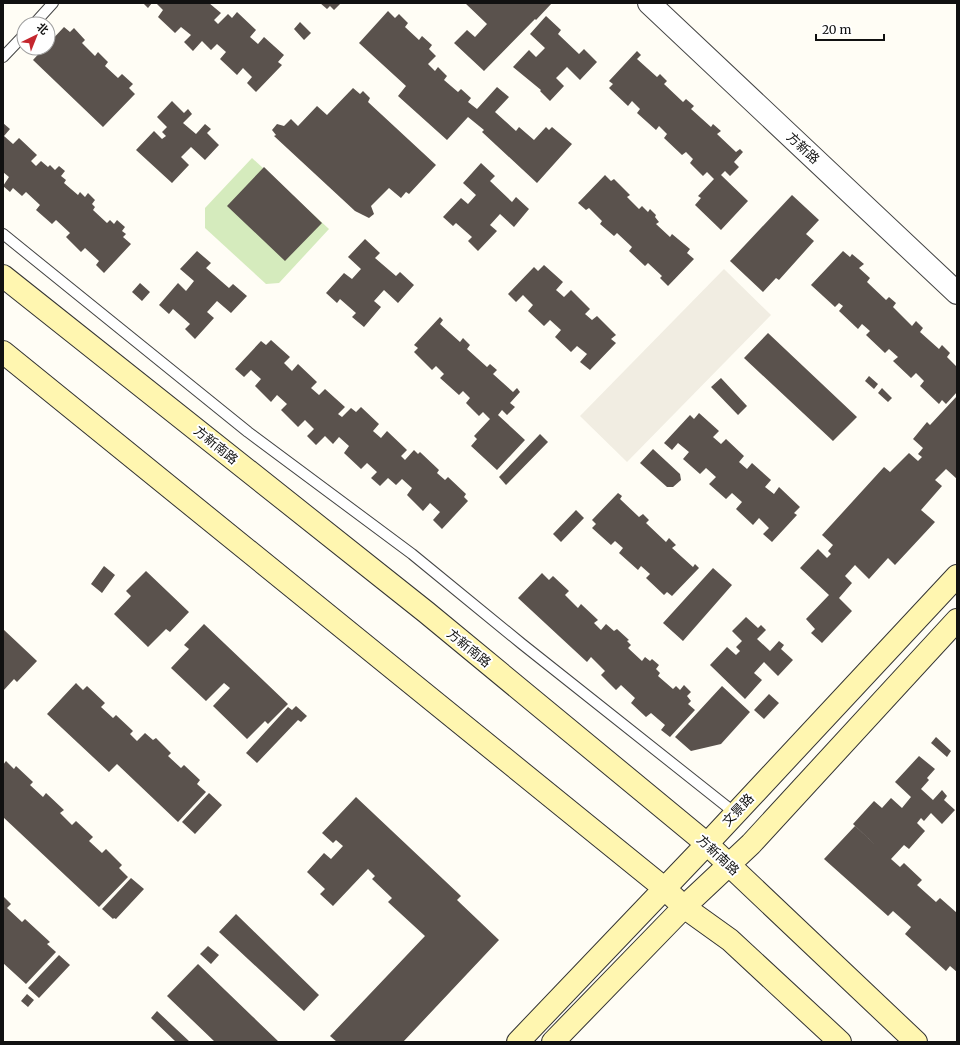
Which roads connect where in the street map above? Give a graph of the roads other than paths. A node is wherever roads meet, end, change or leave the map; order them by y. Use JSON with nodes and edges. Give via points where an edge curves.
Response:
{"nodes":[{"id":1,"x":53,"y":3,"type":"edge"},
{"id":2,"x":649,"y":3,"type":"edge"},
{"id":3,"x":41,"y":16,"type":"edge"},
{"id":4,"x":16,"y":43,"type":"edge"},
{"id":5,"x":3,"y":57,"type":"edge"},
{"id":6,"x":3,"y":234,"type":"edge"},
{"id":7,"x":3,"y":276,"type":"edge"},
{"id":8,"x":957,"y":293,"type":"edge"},
{"id":9,"x":3,"y":352,"type":"edge"},
{"id":10,"x":957,"y":576,"type":"edge"},
{"id":11,"x":957,"y":620,"type":"edge"},
{"id":12,"x":735,"y":813,"type":"junction"},
{"id":13,"x":707,"y":844,"type":"junction"},
{"id":14,"x":729,"y":866,"type":"junction"},
{"id":15,"x":664,"y":888,"type":"junction"},
{"id":16,"x":684,"y":907,"type":"junction"},
{"id":17,"x":518,"y":1042,"type":"edge"},
{"id":18,"x":554,"y":1042,"type":"edge"},
{"id":19,"x":840,"y":1042,"type":"edge"},
{"id":20,"x":916,"y":1042,"type":"edge"}],
"edges":[{"from":1,"to":3,"type":"lane"},
{"from":2,"to":8,"type":"street","name":"方新路"},
{"from":4,"to":5,"type":"lane"},
{"from":6,"to":12,"type":"lane","via":[[248,432],[412,554]]},
{"from":7,"to":13,"type":"main road","name":"方新南路","via":[[420,608]]},
{"from":9,"to":15,"type":"main road"},
{"from":10,"to":12,"type":"main road","name":"文景路"},
{"from":11,"to":14,"type":"main road"},
{"from":12,"to":13,"type":"main road","name":"文景路"},
{"from":13,"to":14,"type":"main road","name":"方新南路"},
{"from":13,"to":15,"type":"main road","name":"文景路"},
{"from":14,"to":16,"type":"main road"},
{"from":14,"to":20,"type":"main road","name":"方新南路"},
{"from":15,"to":16,"type":"main road"},
{"from":15,"to":17,"type":"main road","name":"文景路"},
{"from":16,"to":18,"type":"main road"},
{"from":16,"to":19,"type":"main road","via":[[730,940]]}]}
